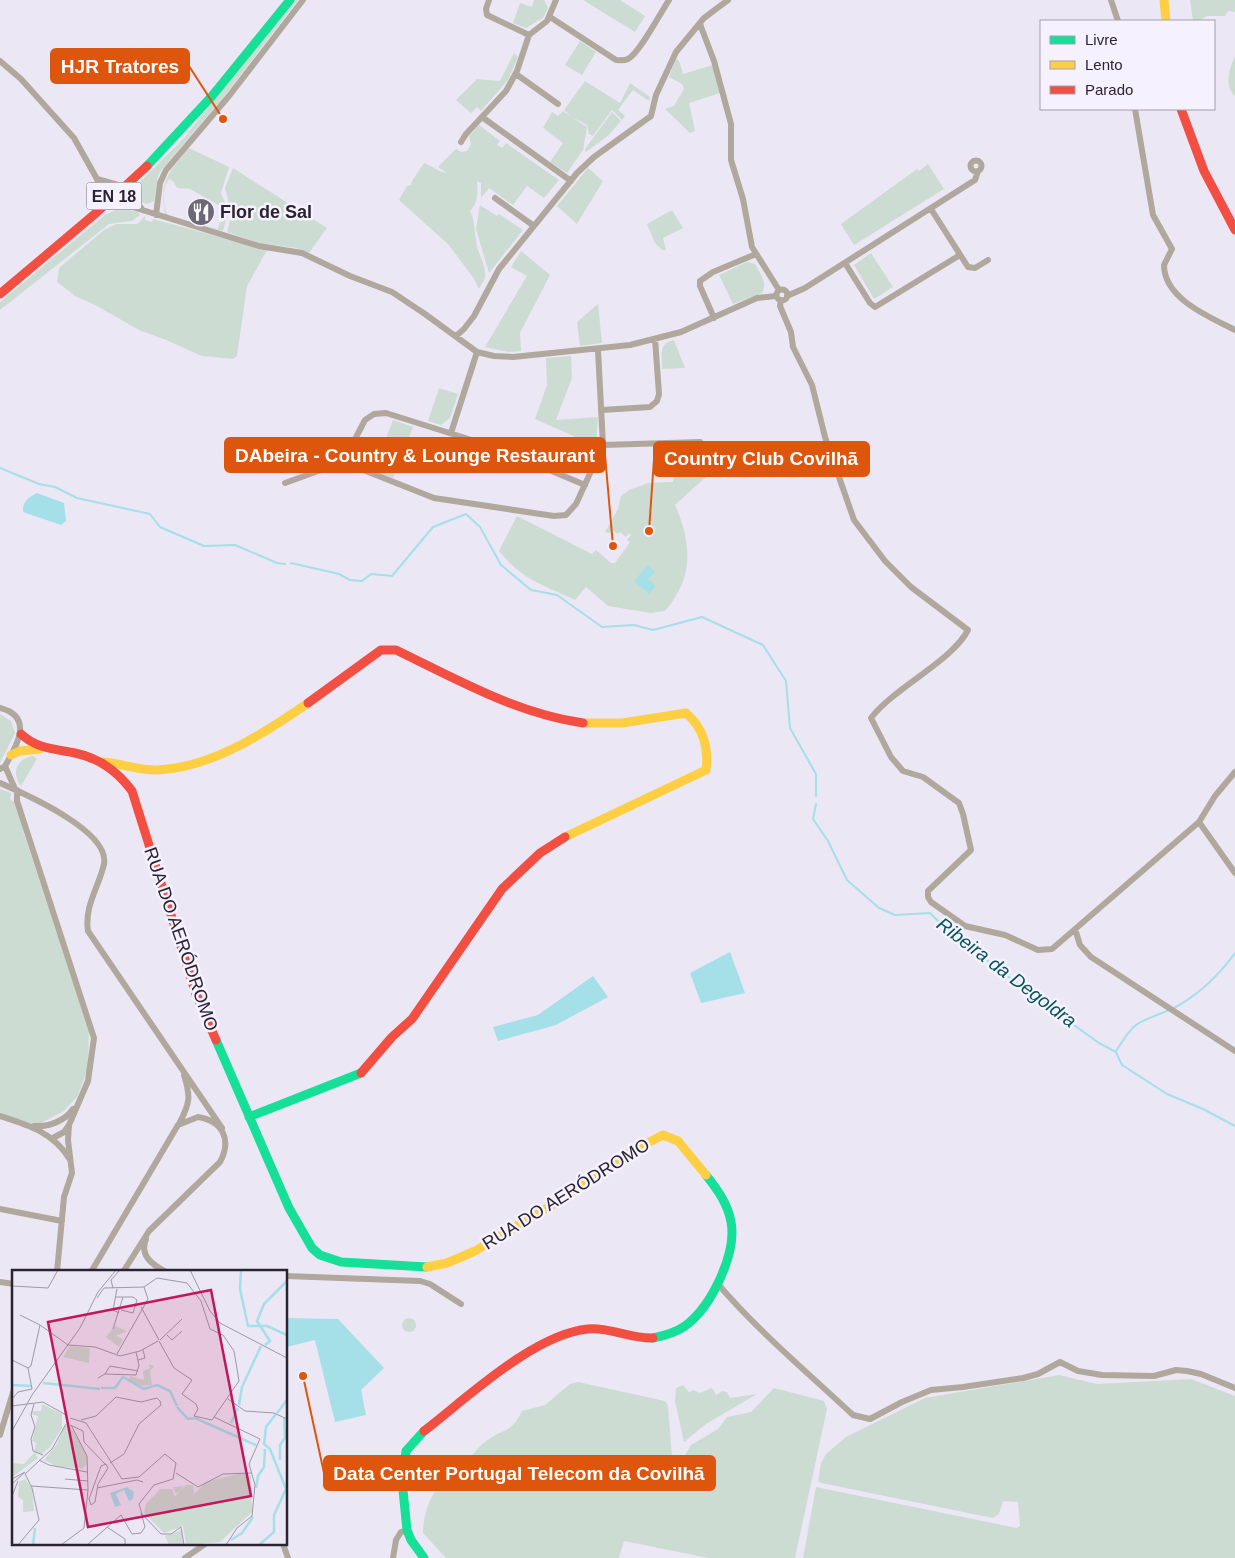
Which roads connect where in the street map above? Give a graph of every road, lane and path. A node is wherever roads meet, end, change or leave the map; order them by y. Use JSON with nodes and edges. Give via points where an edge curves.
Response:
{"nodes":[{"id":1,"x":290,"y":0,"type":"edge"},
{"id":2,"x":303,"y":0,"type":"edge"},
{"id":3,"x":488,"y":0,"type":"edge"},
{"id":4,"x":556,"y":0,"type":"edge"},
{"id":5,"x":669,"y":0,"type":"edge"},
{"id":6,"x":728,"y":0,"type":"edge"},
{"id":7,"x":1111,"y":0,"type":"edge"},
{"id":8,"x":1164,"y":0,"type":"edge"},
{"id":9,"x":1168,"y":0,"type":"edge"},
{"id":10,"x":550,"y":17,"type":"junction"},
{"id":11,"x":1118,"y":20,"type":"edge"},
{"id":12,"x":1166,"y":20,"type":"edge"},
{"id":13,"x":1170,"y":20,"type":"edge"},
{"id":14,"x":700,"y":24,"type":"junction"},
{"id":15,"x":529,"y":35,"type":"junction"},
{"id":16,"x":0,"y":61,"type":"edge"},
{"id":17,"x":516,"y":74,"type":"junction"},
{"id":18,"x":558,"y":104,"type":"dead end"},
{"id":19,"x":1135,"y":110,"type":"edge"},
{"id":20,"x":1181,"y":110,"type":"edge"},
{"id":21,"x":1185,"y":110,"type":"edge"},
{"id":22,"x":482,"y":118,"type":"junction"},
{"id":23,"x":461,"y":142,"type":"dead end"},
{"id":24,"x":978,"y":171,"type":"dead end"},
{"id":25,"x":97,"y":179,"type":"junction"},
{"id":26,"x":570,"y":181,"type":"junction"},
{"id":27,"x":125,"y":187,"type":"junction"},
{"id":28,"x":495,"y":198,"type":"dead end"},
{"id":29,"x":110,"y":200,"type":"junction"},
{"id":30,"x":931,"y":208,"type":"junction"},
{"id":31,"x":142,"y":209,"type":"junction"},
{"id":32,"x":156,"y":215,"type":"junction"},
{"id":33,"x":1235,"y":223,"type":"edge"},
{"id":34,"x":534,"y":226,"type":"junction"},
{"id":35,"x":1235,"y":230,"type":"edge"},
{"id":36,"x":756,"y":254,"type":"junction"},
{"id":37,"x":960,"y":255,"type":"junction"},
{"id":38,"x":988,"y":260,"type":"dead end"},
{"id":39,"x":845,"y":263,"type":"junction"},
{"id":40,"x":0,"y":294,"type":"edge"},
{"id":41,"x":779,"y":295,"type":"junction"},
{"id":42,"x":787,"y":296,"type":"junction"},
{"id":43,"x":714,"y":318,"type":"junction"},
{"id":44,"x":1235,"y":330,"type":"edge"},
{"id":45,"x":456,"y":336,"type":"junction"},
{"id":46,"x":655,"y":339,"type":"junction"},
{"id":47,"x":598,"y":350,"type":"junction"},
{"id":48,"x":477,"y":352,"type":"junction"},
{"id":49,"x":602,"y":410,"type":"junction"},
{"id":50,"x":451,"y":433,"type":"junction"},
{"id":51,"x":700,"y":442,"type":"dead end"},
{"id":52,"x":603,"y":445,"type":"junction"},
{"id":53,"x":343,"y":462,"type":"junction"},
{"id":54,"x":284,"y":483,"type":"dead end"},
{"id":55,"x":585,"y":485,"type":"junction"},
{"id":56,"x":0,"y":708,"type":"edge"},
{"id":57,"x":21,"y":734,"type":"junction"},
{"id":58,"x":44,"y":749,"type":"junction"},
{"id":59,"x":11,"y":755,"type":"junction"},
{"id":60,"x":99,"y":762,"type":"junction"},
{"id":61,"x":2,"y":768,"type":"edge"},
{"id":62,"x":1235,"y":772,"type":"edge"},
{"id":63,"x":0,"y":783,"type":"edge"},
{"id":64,"x":16,"y":789,"type":"junction"},
{"id":65,"x":1199,"y":822,"type":"junction"},
{"id":66,"x":1235,"y":873,"type":"edge"},
{"id":67,"x":1075,"y":929,"type":"junction"},
{"id":68,"x":1235,"y":1051,"type":"edge"},
{"id":69,"x":183,"y":1073,"type":"junction"},
{"id":70,"x":76,"y":1105,"type":"junction"},
{"id":71,"x":0,"y":1116,"type":"edge"},
{"id":72,"x":249,"y":1117,"type":"junction"},
{"id":73,"x":61,"y":1120,"type":"junction"},
{"id":74,"x":69,"y":1125,"type":"junction"},
{"id":75,"x":178,"y":1125,"type":"junction"},
{"id":76,"x":30,"y":1126,"type":"junction"},
{"id":77,"x":222,"y":1128,"type":"junction"},
{"id":78,"x":53,"y":1138,"type":"junction"},
{"id":79,"x":70,"y":1159,"type":"junction"},
{"id":80,"x":0,"y":1209,"type":"edge"},
{"id":81,"x":62,"y":1221,"type":"junction"},
{"id":82,"x":149,"y":1231,"type":"junction"},
{"id":83,"x":57,"y":1270,"type":"edge"},
{"id":84,"x":92,"y":1270,"type":"edge"},
{"id":85,"x":124,"y":1270,"type":"edge"},
{"id":86,"x":163,"y":1270,"type":"edge"},
{"id":87,"x":288,"y":1276,"type":"edge"},
{"id":88,"x":717,"y":1283,"type":"junction"},
{"id":89,"x":461,"y":1304,"type":"dead end"},
{"id":90,"x":1235,"y":1388,"type":"edge"},
{"id":91,"x":12,"y":1396,"type":"edge"},
{"id":92,"x":0,"y":1435,"type":"edge"},
{"id":93,"x":407,"y":1531,"type":"junction"},
{"id":94,"x":203,"y":1546,"type":"edge"},
{"id":95,"x":284,"y":1546,"type":"edge"},
{"id":96,"x":185,"y":1558,"type":"edge"},
{"id":97,"x":288,"y":1558,"type":"edge"},
{"id":98,"x":394,"y":1558,"type":"edge"},
{"id":99,"x":424,"y":1558,"type":"edge"}],
"edges":[{"from":1,"to":27,"type":"main road","number":"EN 18","via":[[220,89]]},
{"from":2,"to":32,"type":"street","via":[[229,96],[166,170],[160,183]]},
{"from":3,"to":15,"type":"street","via":[[487,15]]},
{"from":4,"to":10,"type":"street"},
{"from":5,"to":10,"type":"street","via":[[637,50],[622,61]]},
{"from":6,"to":14,"type":"street"},
{"from":7,"to":11,"type":"street"},
{"from":8,"to":12,"type":"main road"},
{"from":9,"to":13,"type":"main road"},
{"from":10,"to":15,"type":"street"},
{"from":14,"to":26,"type":"street","via":[[676,52],[656,95],[651,116],[594,157]]},
{"from":14,"to":36,"type":"street","via":[[731,124],[731,160]]},
{"from":15,"to":17,"type":"street"},
{"from":16,"to":25,"type":"street","via":[[62,123]]},
{"from":17,"to":18,"type":"street"},
{"from":17,"to":22,"type":"street"},
{"from":19,"to":44,"type":"street","via":[[1153,215],[1172,249],[1164,265],[1168,283],[1193,307]]},
{"from":20,"to":35,"type":"main road","via":[[1209,184]]},
{"from":21,"to":33,"type":"main road","via":[[1204,164]]},
{"from":22,"to":23,"type":"street"},
{"from":22,"to":26,"type":"street"},
{"from":24,"to":30,"type":"street","via":[[975,180]]},
{"from":25,"to":27,"type":"street"},
{"from":25,"to":29,"type":"street","via":[[99,188]]},
{"from":26,"to":34,"type":"street"},
{"from":27,"to":29,"type":"main road","number":"EN 18"},
{"from":27,"to":31,"type":"street"},
{"from":28,"to":34,"type":"street"},
{"from":29,"to":31,"type":"street"},
{"from":29,"to":40,"type":"main road","number":"EN 18"},
{"from":30,"to":37,"type":"street"},
{"from":30,"to":39,"type":"street"},
{"from":31,"to":32,"type":"street"},
{"from":32,"to":45,"type":"street","via":[[259,246],[302,253],[392,292]]},
{"from":34,"to":45,"type":"street","via":[[499,269],[474,316]]},
{"from":36,"to":41,"type":"street"},
{"from":36,"to":43,"type":"street","via":[[700,281]]},
{"from":37,"to":38,"type":"street","via":[[971,269]]},
{"from":37,"to":39,"type":"street","via":[[875,307]]},
{"from":39,"to":42,"type":"street"},
{"from":41,"to":42,"type":"street"},
{"from":41,"to":42,"type":"street","via":[[784,290]]},
{"from":41,"to":43,"type":"street","via":[[757,298]]},
{"from":41,"to":67,"type":"street","via":[[793,347],[812,385],[825,437],[854,520],[885,561],[911,587],[968,630],[952,650],[871,718],[897,766],[923,777],[957,801],[963,813],[971,850],[928,891],[928,897],[965,926],[1005,935],[1038,950],[1052,949]]},
{"from":43,"to":46,"type":"street"},
{"from":45,"to":48,"type":"street"},
{"from":46,"to":47,"type":"street"},
{"from":46,"to":49,"type":"street","via":[[657,401],[650,407]]},
{"from":47,"to":48,"type":"street","via":[[513,357]]},
{"from":47,"to":49,"type":"street"},
{"from":48,"to":50,"type":"street"},
{"from":49,"to":52,"type":"street"},
{"from":50,"to":53,"type":"street","via":[[386,413],[374,414],[365,420]]},
{"from":50,"to":55,"type":"street"},
{"from":51,"to":52,"type":"street"},
{"from":52,"to":55,"type":"street"},
{"from":53,"to":54,"type":"street"},
{"from":53,"to":55,"type":"street","via":[[434,498],[554,516],[570,512]]},
{"from":56,"to":57,"type":"street","via":[[14,715],[20,723]]},
{"from":57,"to":58,"type":"main road","name":"RUA DO AERÓDROMO","via":[[33,745]]},
{"from":57,"to":59,"type":"street"},
{"from":58,"to":59,"type":"main road"},
{"from":58,"to":60,"type":"main road","name":"RUA DO AERÓDROMO","via":[[74,753]]},
{"from":59,"to":61,"type":"street"},
{"from":60,"to":72,"type":"main road","name":"RUA DO AERÓDROMO","via":[[117,772],[132,791],[193,985]]},
{"from":60,"to":72,"type":"main road","via":[[115,761],[156,770],[188,766],[211,758],[243,744],[381,650],[388,649],[530,711],[558,719],[608,724],[688,714],[704,739],[706,770],[565,837],[540,853],[502,889],[412,1019],[362,1073]]},
{"from":61,"to":64,"type":"street"},
{"from":62,"to":65,"type":"street"},
{"from":63,"to":64,"type":"street"},
{"from":64,"to":69,"type":"street","via":[[89,832],[100,845],[105,862],[88,908],[88,930]]},
{"from":64,"to":70,"type":"street","via":[[19,808],[94,1038],[88,1081]]},
{"from":65,"to":66,"type":"street"},
{"from":65,"to":67,"type":"street"},
{"from":67,"to":68,"type":"street","via":[[1080,945],[1091,956]]},
{"from":69,"to":75,"type":"street","via":[[190,1097]]},
{"from":69,"to":77,"type":"street"},
{"from":70,"to":73,"type":"street"},
{"from":70,"to":74,"type":"street"},
{"from":71,"to":76,"type":"street"},
{"from":72,"to":88,"type":"main road","name":"RUA DO AERÓDROMO","via":[[303,1237],[315,1253],[336,1262],[390,1266],[441,1265],[463,1256],[536,1215],[639,1146],[663,1135],[670,1136],[689,1154],[729,1210],[733,1234]]},
{"from":73,"to":76,"type":"street"},
{"from":73,"to":78,"type":"street"},
{"from":74,"to":78,"type":"street"},
{"from":74,"to":79,"type":"street"},
{"from":75,"to":77,"type":"street","via":[[198,1117],[211,1120]]},
{"from":75,"to":84,"type":"street"},
{"from":76,"to":78,"type":"street"},
{"from":77,"to":82,"type":"street","via":[[226,1142],[220,1162]]},
{"from":78,"to":79,"type":"street"},
{"from":79,"to":81,"type":"street","via":[[72,1173],[64,1197]]},
{"from":80,"to":81,"type":"street"},
{"from":81,"to":83,"type":"street"},
{"from":82,"to":85,"type":"street"},
{"from":82,"to":86,"type":"street","via":[[144,1244],[146,1257]]},
{"from":87,"to":89,"type":"street","via":[[420,1281]]},
{"from":88,"to":90,"type":"street","via":[[750,1320],[806,1373],[861,1419],[870,1419],[931,1390],[1023,1378],[1060,1362],[1078,1371],[1102,1375],[1154,1376],[1176,1370],[1187,1371]]},
{"from":88,"to":93,"type":"main road","name":"RUA DO AERÓDROMO","via":[[693,1318],[671,1333],[651,1338],[600,1329],[580,1331],[520,1358],[461,1401],[405,1451],[402,1464]]},
{"from":91,"to":92,"type":"street"},
{"from":93,"to":98,"type":"street","via":[[401,1532],[396,1540]]},
{"from":93,"to":99,"type":"main road"},
{"from":94,"to":96,"type":"street"},
{"from":95,"to":97,"type":"street"}]}
